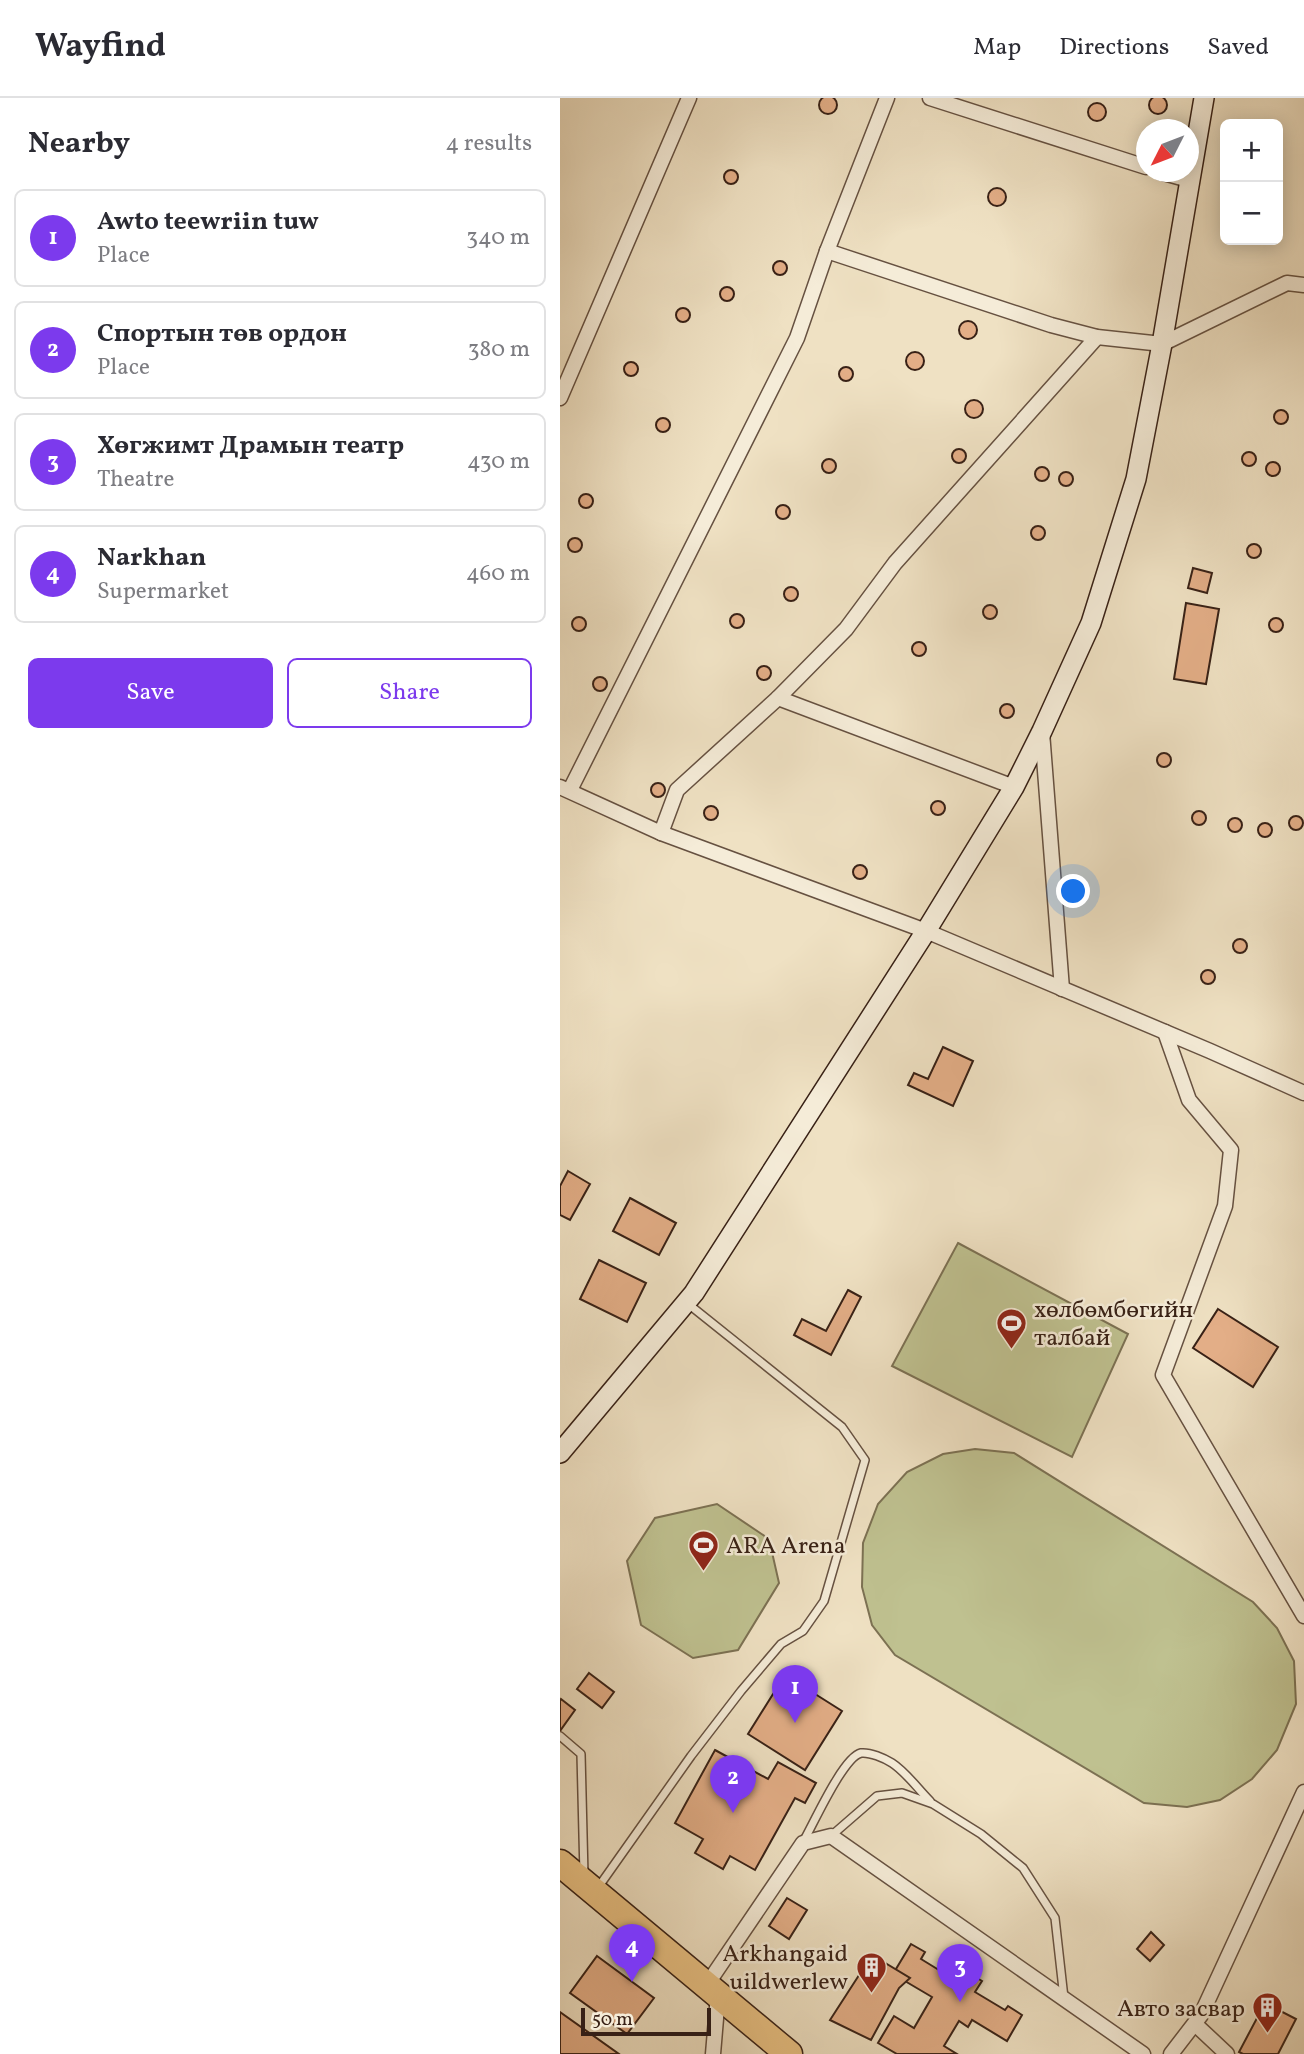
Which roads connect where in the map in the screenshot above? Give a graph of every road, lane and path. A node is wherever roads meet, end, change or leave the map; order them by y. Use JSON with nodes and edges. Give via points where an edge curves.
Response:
{"nodes":[{"id":1,"x":689,"y":98,"type":"edge"},
{"id":2,"x":887,"y":98,"type":"edge"},
{"id":3,"x":930,"y":98,"type":"edge"},
{"id":4,"x":1204,"y":98,"type":"edge"},
{"id":5,"x":1199,"y":125,"type":"edge"},
{"id":6,"x":1136,"y":164,"type":"edge"},
{"id":7,"x":1189,"y":182,"type":"edge"},
{"id":8,"x":827,"y":251,"type":"junction"},
{"id":9,"x":1304,"y":285,"type":"edge"},
{"id":10,"x":1097,"y":337,"type":"junction"},
{"id":11,"x":1162,"y":344,"type":"junction"},
{"id":12,"x":560,"y":398,"type":"edge"},
{"id":13,"x":778,"y":698,"type":"junction"},
{"id":14,"x":1042,"y":731,"type":"junction"},
{"id":15,"x":1014,"y":787,"type":"junction"},
{"id":16,"x":565,"y":789,"type":"edge"},
{"id":17,"x":661,"y":832,"type":"junction"},
{"id":18,"x":926,"y":932,"type":"junction"},
{"id":19,"x":1062,"y":989,"type":"junction"},
{"id":20,"x":1165,"y":1032,"type":"junction"},
{"id":21,"x":1304,"y":1093,"type":"edge"},
{"id":22,"x":686,"y":1303,"type":"junction"},
{"id":23,"x":560,"y":1452,"type":"edge"},
{"id":24,"x":1304,"y":1616,"type":"edge"},
{"id":25,"x":560,"y":1737,"type":"edge"},
{"id":26,"x":1304,"y":1791,"type":"edge"},
{"id":27,"x":933,"y":1804,"type":"junction"},
{"id":28,"x":831,"y":1836,"type":"junction"},
{"id":29,"x":803,"y":1843,"type":"junction"},
{"id":30,"x":560,"y":1863,"type":"edge"},
{"id":31,"x":590,"y":1887,"type":"junction"},
{"id":32,"x":712,"y":1991,"type":"junction"},
{"id":33,"x":1065,"y":1999,"type":"junction"},
{"id":34,"x":1195,"y":2024,"type":"junction"},
{"id":35,"x":713,"y":2054,"type":"edge"},
{"id":36,"x":789,"y":2054,"type":"edge"},
{"id":37,"x":1143,"y":2054,"type":"edge"},
{"id":38,"x":1171,"y":2054,"type":"edge"},
{"id":39,"x":1227,"y":2054,"type":"edge"}],
"edges":[{"from":1,"to":12,"type":"street"},
{"from":2,"to":8,"type":"street"},
{"from":3,"to":6,"type":"street"},
{"from":4,"to":5,"type":"street"},
{"from":7,"to":11,"type":"street"},
{"from":8,"to":10,"type":"street"},
{"from":8,"to":16,"type":"street","via":[[797,338]]},
{"from":9,"to":11,"type":"street","via":[[1287,283]]},
{"from":10,"to":11,"type":"street"},
{"from":10,"to":13,"type":"street","via":[[895,563],[846,629]]},
{"from":11,"to":14,"type":"street","via":[[1136,480],[1091,623]]},
{"from":13,"to":15,"type":"street"},
{"from":13,"to":17,"type":"street","via":[[677,790]]},
{"from":14,"to":15,"type":"street"},
{"from":14,"to":19,"type":"street"},
{"from":15,"to":18,"type":"street"},
{"from":16,"to":17,"type":"street"},
{"from":17,"to":18,"type":"street"},
{"from":18,"to":19,"type":"street"},
{"from":18,"to":22,"type":"street"},
{"from":19,"to":20,"type":"street"},
{"from":20,"to":21,"type":"street"},
{"from":20,"to":24,"type":"street","via":[[1189,1100],[1231,1150],[1225,1206],[1163,1374]]},
{"from":22,"to":23,"type":"street"},
{"from":22,"to":31,"type":"lane","via":[[842,1427],[865,1460],[824,1601],[803,1631],[780,1644],[741,1691]]},
{"from":25,"to":31,"type":"lane","via":[[581,1754]]},
{"from":26,"to":34,"type":"street"},
{"from":27,"to":28,"type":"lane","via":[[902,1793],[877,1796]]},
{"from":27,"to":29,"type":"lane","via":[[892,1763],[862,1753],[852,1758],[836,1779]]},
{"from":27,"to":33,"type":"lane","via":[[1023,1868],[1055,1918]]},
{"from":28,"to":29,"type":"street"},
{"from":28,"to":33,"type":"street"},
{"from":29,"to":32,"type":"street"},
{"from":30,"to":31,"type":"highway"},
{"from":31,"to":32,"type":"highway"},
{"from":32,"to":35,"type":"street"},
{"from":32,"to":36,"type":"highway"},
{"from":33,"to":37,"type":"street"},
{"from":34,"to":38,"type":"street"},
{"from":34,"to":39,"type":"street"}]}
